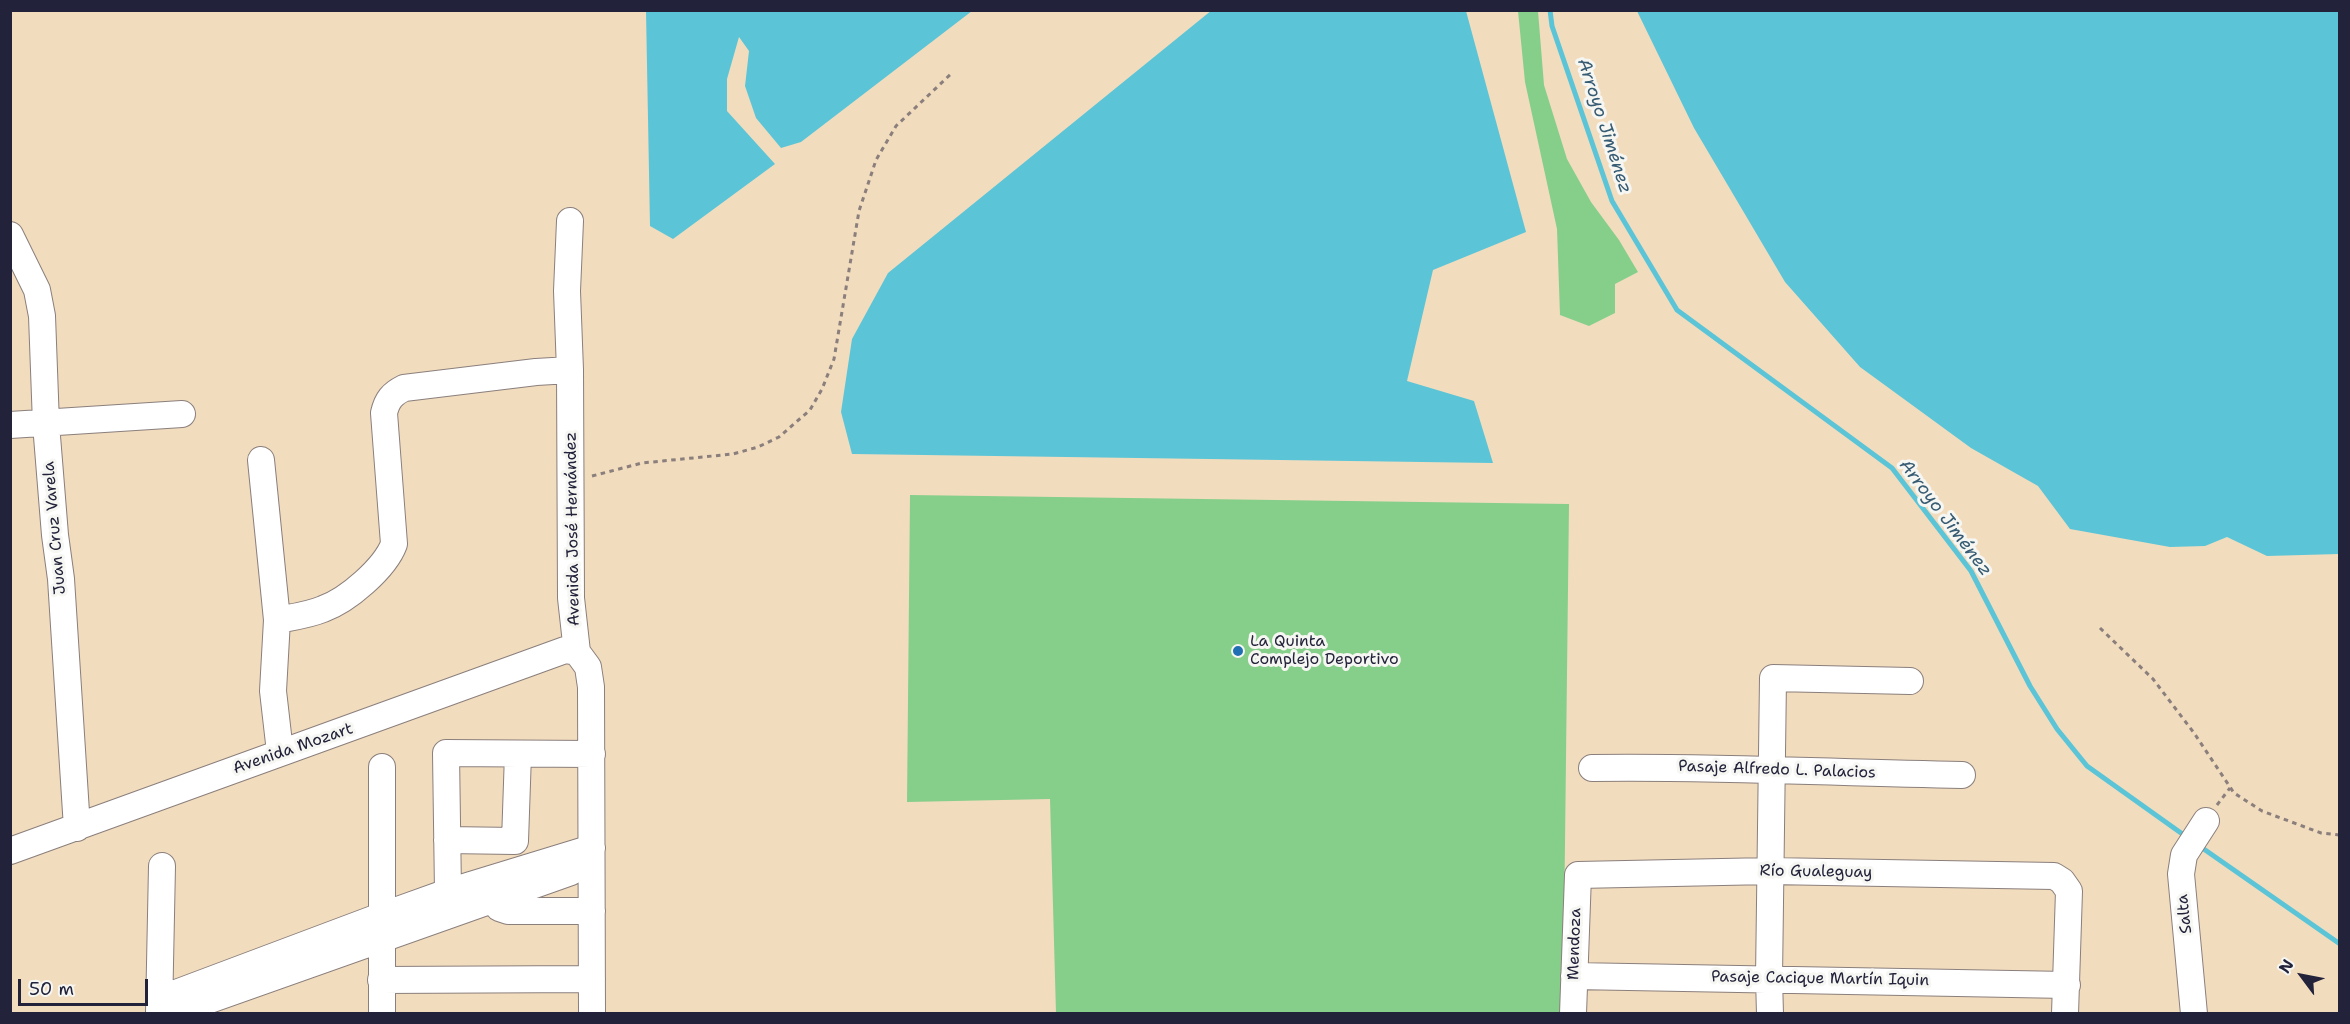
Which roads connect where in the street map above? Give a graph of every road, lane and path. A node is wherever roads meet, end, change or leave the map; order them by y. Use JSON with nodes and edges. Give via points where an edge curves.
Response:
{"nodes":[{"id":1,"x":953,"y":72,"type":"dead end"},
{"id":2,"x":570,"y":221,"type":"dead end"},
{"id":3,"x":10,"y":235,"type":"edge"},
{"id":4,"x":570,"y":370,"type":"junction"},
{"id":5,"x":183,"y":414,"type":"dead end"},
{"id":6,"x":46,"y":424,"type":"junction"},
{"id":7,"x":10,"y":425,"type":"edge"},
{"id":8,"x":261,"y":460,"type":"dead end"},
{"id":9,"x":570,"y":484,"type":"junction"},
{"id":10,"x":277,"y":620,"type":"junction"},
{"id":11,"x":2100,"y":628,"type":"dead end"},
{"id":12,"x":577,"y":652,"type":"junction"},
{"id":13,"x":1910,"y":681,"type":"dead end"},
{"id":14,"x":280,"y":752,"type":"junction"},
{"id":15,"x":518,"y":754,"type":"junction"},
{"id":16,"x":592,"y":754,"type":"junction"},
{"id":17,"x":382,"y":767,"type":"dead end"},
{"id":18,"x":1592,"y":768,"type":"dead end"},
{"id":19,"x":1771,"y":771,"type":"junction"},
{"id":20,"x":1962,"y":775,"type":"dead end"},
{"id":21,"x":2206,"y":821,"type":"dead end"},
{"id":22,"x":77,"y":828,"type":"junction"},
{"id":23,"x":2340,"y":835,"type":"edge"},
{"id":24,"x":447,"y":840,"type":"junction"},
{"id":25,"x":10,"y":851,"type":"edge"},
{"id":26,"x":592,"y":856,"type":"junction"},
{"id":27,"x":162,"y":866,"type":"dead end"},
{"id":28,"x":1770,"y":871,"type":"junction"},
{"id":29,"x":1578,"y":875,"type":"joint"},
{"id":30,"x":448,"y":892,"type":"junction"},
{"id":31,"x":493,"y":899,"type":"junction"},
{"id":32,"x":592,"y":911,"type":"junction"},
{"id":33,"x":381,"y":927,"type":"junction"},
{"id":34,"x":1574,"y":976,"type":"junction"},
{"id":35,"x":1769,"y":978,"type":"junction"},
{"id":36,"x":592,"y":979,"type":"junction"},
{"id":37,"x":381,"y":980,"type":"junction"},
{"id":38,"x":2067,"y":985,"type":"junction"},
{"id":39,"x":163,"y":1009,"type":"edge"},
{"id":40,"x":382,"y":1014,"type":"edge"},
{"id":41,"x":592,"y":1014,"type":"edge"},
{"id":42,"x":1573,"y":1014,"type":"edge"},
{"id":43,"x":1770,"y":1014,"type":"edge"},
{"id":44,"x":2065,"y":1014,"type":"edge"},
{"id":45,"x":2194,"y":1014,"type":"edge"}],
"edges":[{"from":1,"to":9,"type":"path","via":[[896,126],[876,160],[859,211],[834,358],[810,410],[779,437],[741,452],[642,463]]},
{"from":2,"to":4,"type":"street","name":"Avenida José Hernández"},
{"from":3,"to":6,"type":"street","name":"Juan Cruz Varela","via":[[37,290],[42,316]]},
{"from":4,"to":9,"type":"street","name":"Avenida José Hernández"},
{"from":4,"to":10,"type":"street","via":[[404,388],[392,394],[384,412],[394,544],[390,556],[350,593],[325,609]]},
{"from":5,"to":6,"type":"street"},
{"from":6,"to":7,"type":"street"},
{"from":6,"to":22,"type":"street","name":"Juan Cruz Varela","via":[[61,579]]},
{"from":8,"to":10,"type":"street"},
{"from":9,"to":12,"type":"street","name":"Avenida José Hernández","via":[[571,598]]},
{"from":10,"to":14,"type":"street","via":[[273,691]]},
{"from":11,"to":23,"type":"path","via":[[2153,679],[2234,793],[2262,811],[2321,833]]},
{"from":12,"to":14,"type":"street","name":"Avenida Mozart","via":[[565,650]]},
{"from":12,"to":16,"type":"street","name":"Avenida José Hernández","via":[[588,667],[591,687]]},
{"from":13,"to":19,"type":"street","via":[[1773,678]]},
{"from":14,"to":22,"type":"street","name":"Avenida Mozart"},
{"from":15,"to":16,"type":"street"},
{"from":15,"to":24,"type":"street","via":[[515,841]]},
{"from":15,"to":24,"type":"street","via":[[446,753]]},
{"from":16,"to":26,"type":"street","name":"Avenida José Hernández"},
{"from":17,"to":33,"type":"street"},
{"from":18,"to":19,"type":"street","name":"Pasaje Alfredo L. Palacios","via":[[1688,766]]},
{"from":19,"to":20,"type":"street","name":"Pasaje Alfredo L. Palacios"},
{"from":19,"to":28,"type":"street"},
{"from":21,"to":45,"type":"street","name":"Salta","via":[[2184,855],[2181,874]]},
{"from":22,"to":25,"type":"street","name":"Avenida Mozart"},
{"from":24,"to":30,"type":"street"},
{"from":26,"to":30,"type":"street"},
{"from":26,"to":31,"type":"street"},
{"from":26,"to":32,"type":"street","name":"Avenida José Hernández"},
{"from":27,"to":39,"type":"street"},
{"from":28,"to":29,"type":"street","name":"Río Gualeguay"},
{"from":28,"to":35,"type":"street"},
{"from":28,"to":38,"type":"street","name":"Río Gualeguay","via":[[2054,876],[2069,891]]},
{"from":29,"to":34,"type":"street","name":"Mendoza"},
{"from":30,"to":33,"type":"street"},
{"from":31,"to":32,"type":"street","via":[[499,908],[508,911]]},
{"from":31,"to":33,"type":"street"},
{"from":32,"to":36,"type":"street","name":"Avenida José Hernández"},
{"from":33,"to":37,"type":"street"},
{"from":33,"to":39,"type":"street"},
{"from":34,"to":35,"type":"street","name":"Pasaje Cacique Martín Iquin"},
{"from":34,"to":42,"type":"street","name":"Mendoza"},
{"from":35,"to":38,"type":"street","name":"Pasaje Cacique Martín Iquin"},
{"from":35,"to":43,"type":"street"},
{"from":36,"to":37,"type":"street"},
{"from":36,"to":41,"type":"street","name":"Avenida José Hernández"},
{"from":37,"to":40,"type":"street"},
{"from":38,"to":44,"type":"street"}]}
